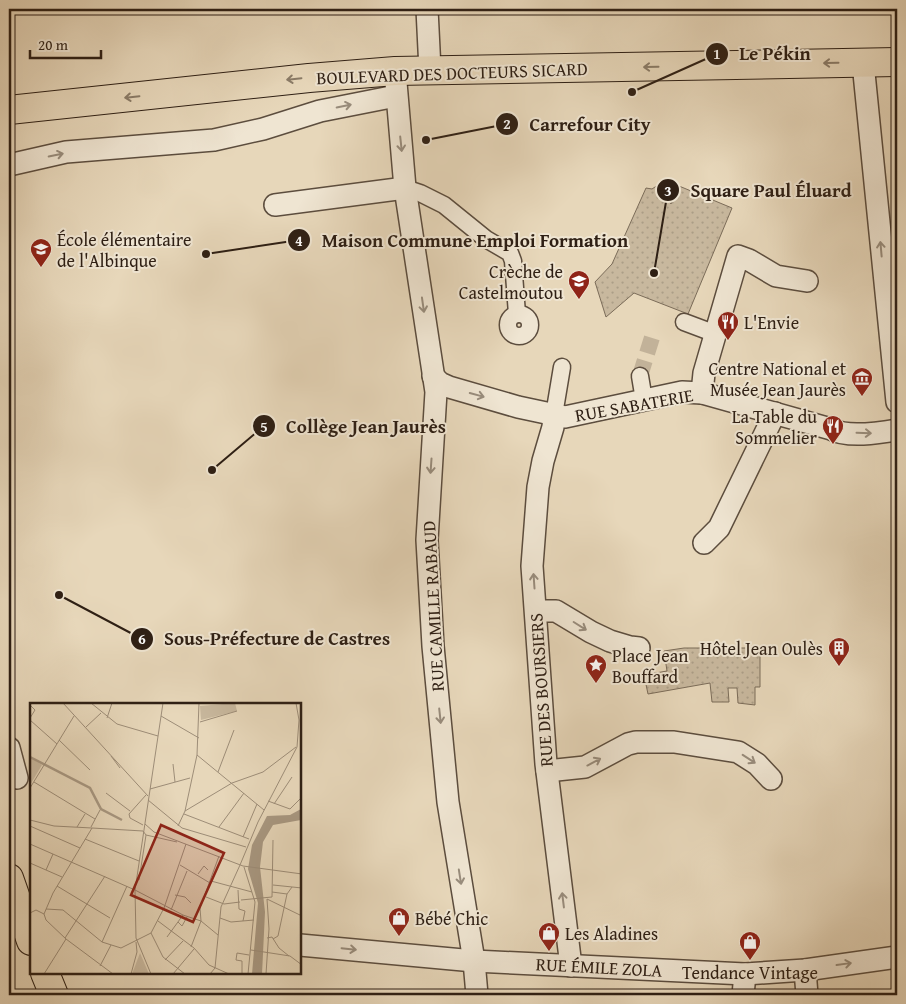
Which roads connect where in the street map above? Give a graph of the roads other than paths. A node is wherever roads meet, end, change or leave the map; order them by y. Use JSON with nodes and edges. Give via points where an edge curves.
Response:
{"nodes":[{"id":1,"x":427,"y":9,"type":"edge"},
{"id":2,"x":897,"y":62,"type":"edge"},
{"id":3,"x":863,"y":63,"type":"junction"},
{"id":4,"x":430,"y":70,"type":"junction"},
{"id":5,"x":395,"y":83,"type":"junction"},
{"id":6,"x":9,"y":110,"type":"edge"},
{"id":7,"x":9,"y":165,"type":"edge"},
{"id":8,"x":405,"y":188,"type":"junction"},
{"id":9,"x":275,"y":205,"type":"dead end"},
{"id":10,"x":891,"y":280,"type":"edge"},
{"id":11,"x":807,"y":281,"type":"dead end"},
{"id":12,"x":517,"y":314,"type":"dead end"},
{"id":13,"x":684,"y":322,"type":"dead end"},
{"id":14,"x":716,"y":334,"type":"junction"},
{"id":15,"x":562,"y":368,"type":"dead end"},
{"id":16,"x":433,"y":376,"type":"junction"},
{"id":17,"x":640,"y":376,"type":"tunnel mouth"},
{"id":18,"x":702,"y":393,"type":"junction"},
{"id":19,"x":644,"y":400,"type":"junction"},
{"id":20,"x":897,"y":402,"type":"edge"},
{"id":21,"x":775,"y":413,"type":"junction"},
{"id":22,"x":554,"y":415,"type":"junction"},
{"id":23,"x":897,"y":430,"type":"edge"},
{"id":24,"x":704,"y":543,"type":"dead end"},
{"id":25,"x":536,"y":611,"type":"junction"},
{"id":26,"x":639,"y":648,"type":"dead end"},
{"id":27,"x":9,"y":748,"type":"edge"},
{"id":28,"x":547,"y":771,"type":"junction"},
{"id":29,"x":17,"y":778,"type":"dead end"},
{"id":30,"x":771,"y":779,"type":"dead end"},
{"id":31,"x":9,"y":878,"type":"edge"},
{"id":32,"x":24,"y":932,"type":"edge"},
{"id":33,"x":301,"y":945,"type":"edge"},
{"id":34,"x":897,"y":957,"type":"edge"},
{"id":35,"x":474,"y":961,"type":"junction"},
{"id":36,"x":571,"y":966,"type":"junction"},
{"id":37,"x":805,"y":970,"type":"junction"},
{"id":38,"x":45,"y":974,"type":"edge"},
{"id":39,"x":745,"y":974,"type":"junction"},
{"id":40,"x":54,"y":995,"type":"edge"},
{"id":41,"x":476,"y":995,"type":"edge"},
{"id":42,"x":743,"y":995,"type":"edge"},
{"id":43,"x":807,"y":995,"type":"edge"}],
"edges":[{"from":1,"to":4,"type":"street"},
{"from":2,"to":3,"type":"main road","name":"BOULEVARD DES DOCTEURS SICARD"},
{"from":3,"to":4,"type":"main road","name":"BOULEVARD DES DOCTEURS SICARD","one_way":true},
{"from":10,"to":3,"type":"street","one_way":true},
{"from":4,"to":5,"type":"main road","name":"BOULEVARD DES DOCTEURS SICARD"},
{"from":5,"to":6,"type":"main road","name":"BOULEVARD DES DOCTEURS SICARD","one_way":true,"via":[[300,79]]},
{"from":7,"to":5,"type":"street","one_way":true,"via":[[66,152],[222,138],[320,111]]},
{"from":5,"to":8,"type":"street","name":"RUE CAMILLE RABAUD","one_way":true},
{"from":8,"to":9,"type":"street"},
{"from":8,"to":12,"type":"street","via":[[444,205],[486,239],[510,253]]},
{"from":8,"to":16,"type":"street","name":"RUE CAMILLE RABAUD","one_way":true},
{"from":10,"to":20,"type":"street"},
{"from":11,"to":14,"type":"street","via":[[776,276],[738,256]]},
{"from":13,"to":14,"type":"street"},
{"from":14,"to":18,"type":"street","via":[[704,373]]},
{"from":15,"to":22,"type":"street"},
{"from":16,"to":22,"type":"street","name":"RUE SABATERIE","one_way":true,"via":[[449,387]]},
{"from":16,"to":35,"type":"street","name":"RUE CAMILLE RABAUD","one_way":true,"via":[[436,392],[427,540],[433,646],[448,802]]},
{"from":17,"to":19,"type":"street"},
{"from":18,"to":19,"type":"street","name":"RUE SABATERIE","via":[[682,392]]},
{"from":18,"to":21,"type":"street","name":"RUE SABATERIE"},
{"from":19,"to":22,"type":"street","name":"RUE SABATERIE","via":[[565,417]]},
{"from":21,"to":23,"type":"street","name":"RUE SABATERIE","one_way":true,"via":[[831,428],[838,433],[874,434]]},
{"from":21,"to":24,"type":"street","via":[[719,528]]},
{"from":25,"to":22,"type":"street","name":"RUE DES BOURSIERS","one_way":true,"via":[[532,566],[536,514],[542,462]]},
{"from":25,"to":26,"type":"street","one_way":true,"via":[[556,611],[610,641]]},
{"from":25,"to":28,"type":"street","name":"RUE DES BOURSIERS"},
{"from":27,"to":29,"type":"street"},
{"from":28,"to":30,"type":"street","one_way":true,"via":[[585,767],[636,742],[674,742],[738,752],[757,764]]},
{"from":36,"to":28,"type":"street","name":"RUE DES BOURSIERS","one_way":true},
{"from":31,"to":32,"type":"main road"},
{"from":33,"to":35,"type":"street","name":"RUE ÉMILE ZOLA","one_way":true},
{"from":37,"to":34,"type":"street","name":"RUE ÉMILE ZOLA","one_way":true},
{"from":35,"to":36,"type":"street","name":"RUE ÉMILE ZOLA"},
{"from":35,"to":41,"type":"street","name":"RUE CAMILLE RABAUD"},
{"from":36,"to":39,"type":"street","name":"RUE ÉMILE ZOLA"},
{"from":37,"to":39,"type":"street","name":"RUE ÉMILE ZOLA"},
{"from":37,"to":43,"type":"street"},
{"from":38,"to":40,"type":"main road"},
{"from":39,"to":42,"type":"street"}]}
